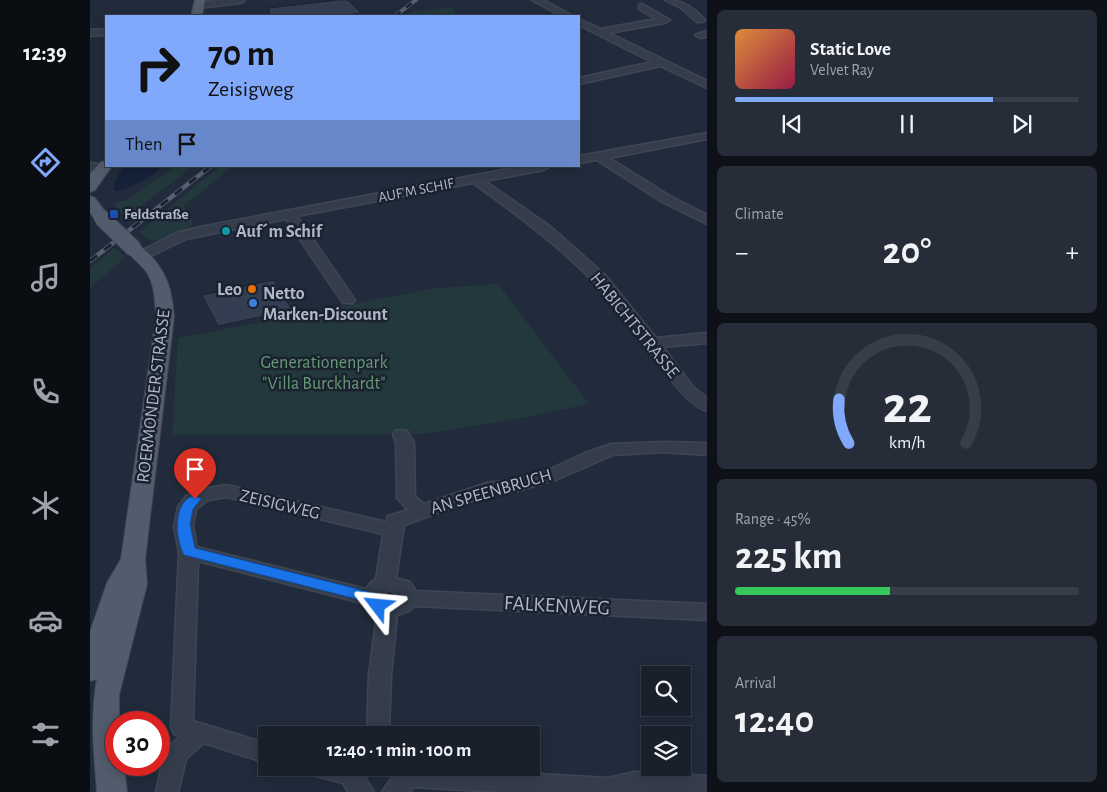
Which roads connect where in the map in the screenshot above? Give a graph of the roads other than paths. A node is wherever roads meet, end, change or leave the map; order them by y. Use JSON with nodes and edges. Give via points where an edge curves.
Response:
{"nodes":[{"id":1,"x":241,"y":0,"type":"edge"},
{"id":2,"x":536,"y":0,"type":"edge"},
{"id":3,"x":669,"y":0,"type":"edge"},
{"id":4,"x":199,"y":7,"type":"edge"},
{"id":5,"x":642,"y":7,"type":"dead end"},
{"id":6,"x":566,"y":15,"type":"edge"},
{"id":7,"x":700,"y":20,"type":"dead end"},
{"id":8,"x":580,"y":22,"type":"edge"},
{"id":9,"x":90,"y":32,"type":"edge"},
{"id":10,"x":105,"y":32,"type":"edge"},
{"id":11,"x":600,"y":32,"type":"junction"},
{"id":12,"x":660,"y":63,"type":"junction"},
{"id":13,"x":580,"y":81,"type":"edge"},
{"id":14,"x":707,"y":85,"type":"edge"},
{"id":15,"x":707,"y":136,"type":"edge"},
{"id":16,"x":598,"y":156,"type":"junction"},
{"id":17,"x":580,"y":160,"type":"edge"},
{"id":18,"x":99,"y":167,"type":"edge"},
{"id":19,"x":539,"y":167,"type":"edge"},
{"id":20,"x":476,"y":179,"type":"junction"},
{"id":21,"x":90,"y":187,"type":"edge"},
{"id":22,"x":95,"y":212,"type":"edge"},
{"id":23,"x":289,"y":214,"type":"junction"},
{"id":24,"x":707,"y":220,"type":"edge"},
{"id":25,"x":138,"y":252,"type":"junction"},
{"id":26,"x":348,"y":300,"type":"dead end"},
{"id":27,"x":707,"y":338,"type":"edge"},
{"id":28,"x":653,"y":343,"type":"junction"},
{"id":29,"x":703,"y":402,"type":"edge"},
{"id":30,"x":402,"y":435,"type":"dead end"},
{"id":31,"x":707,"y":449,"type":"edge"},
{"id":32,"x":420,"y":511,"type":"junction"},
{"id":33,"x":392,"y":530,"type":"junction"},
{"id":34,"x":189,"y":552,"type":"junction"},
{"id":35,"x":133,"y":558,"type":"junction"},
{"id":36,"x":382,"y":597,"type":"junction"},
{"id":37,"x":408,"y":598,"type":"joint"},
{"id":38,"x":707,"y":612,"type":"edge"},
{"id":39,"x":90,"y":671,"type":"edge"},
{"id":40,"x":378,"y":726,"type":"edge"},
{"id":41,"x":200,"y":733,"type":"junction"},
{"id":42,"x":258,"y":751,"type":"edge"},
{"id":43,"x":400,"y":778,"type":"edge"},
{"id":44,"x":707,"y":786,"type":"edge"},
{"id":45,"x":167,"y":791,"type":"edge"},
{"id":46,"x":112,"y":792,"type":"edge"}],
"edges":[{"from":1,"to":4,"type":"street"},
{"from":2,"to":6,"type":"street"},
{"from":3,"to":7,"type":"street","via":[[684,6]]},
{"from":5,"to":11,"type":"street","via":[[665,20]]},
{"from":8,"to":11,"type":"street"},
{"from":9,"to":10,"type":"street"},
{"from":11,"to":12,"type":"street"},
{"from":12,"to":13,"type":"street"},
{"from":12,"to":14,"type":"street"},
{"from":15,"to":16,"type":"street"},
{"from":16,"to":17,"type":"street"},
{"from":16,"to":24,"type":"street","via":[[666,199]]},
{"from":18,"to":21,"type":"main road"},
{"from":19,"to":20,"type":"street","name":"AUF'M SCHIF"},
{"from":20,"to":23,"type":"street","name":"AUF'M SCHIF"},
{"from":20,"to":28,"type":"street","name":"HABICHTSTRASSE","via":[[546,230],[581,261],[618,299]]},
{"from":22,"to":25,"type":"main road","name":"ROERMONDER STRASSE","bridge":true},
{"from":23,"to":25,"type":"street","name":"AUF'M SCHIF","via":[[181,236]]},
{"from":23,"to":26,"type":"street"},
{"from":25,"to":35,"type":"main road","name":"ROERMONDER STRASSE","via":[[156,272],[163,288],[165,317]]},
{"from":27,"to":28,"type":"street"},
{"from":28,"to":29,"type":"street","name":"HABICHTSTRASSE","via":[[687,390]]},
{"from":30,"to":32,"type":"street","name":"AN SPEENBRUCH","via":[[406,498]]},
{"from":31,"to":32,"type":"street","name":"AN SPEENBRUCH","via":[[611,450],[552,475],[518,485],[487,489]]},
{"from":32,"to":33,"type":"street","name":"AN SPEENBRUCH","via":[[395,521]]},
{"from":33,"to":34,"type":"street","name":"ZEISIGWEG","via":[[227,491],[208,492],[187,507],[183,524]]},
{"from":33,"to":36,"type":"street"},
{"from":34,"to":36,"type":"street"},
{"from":34,"to":41,"type":"street","name":"ZEISIGWEG","via":[[181,721],[182,727]]},
{"from":35,"to":39,"type":"main road","name":"ROERMONDER STRASSE","via":[[119,583]]},
{"from":35,"to":46,"type":"main road","name":"ROERMONDER STRASSE","via":[[135,584],[106,695]]},
{"from":36,"to":37,"type":"street","via":[[399,585],[406,590]]},
{"from":36,"to":40,"type":"street"},
{"from":37,"to":38,"type":"street","name":"FALKENWEG"},
{"from":41,"to":42,"type":"street","name":"ZEISIGWEG"},
{"from":41,"to":45,"type":"street","via":[[176,754]]},
{"from":43,"to":44,"type":"street","via":[[608,788],[634,782]]}]}
